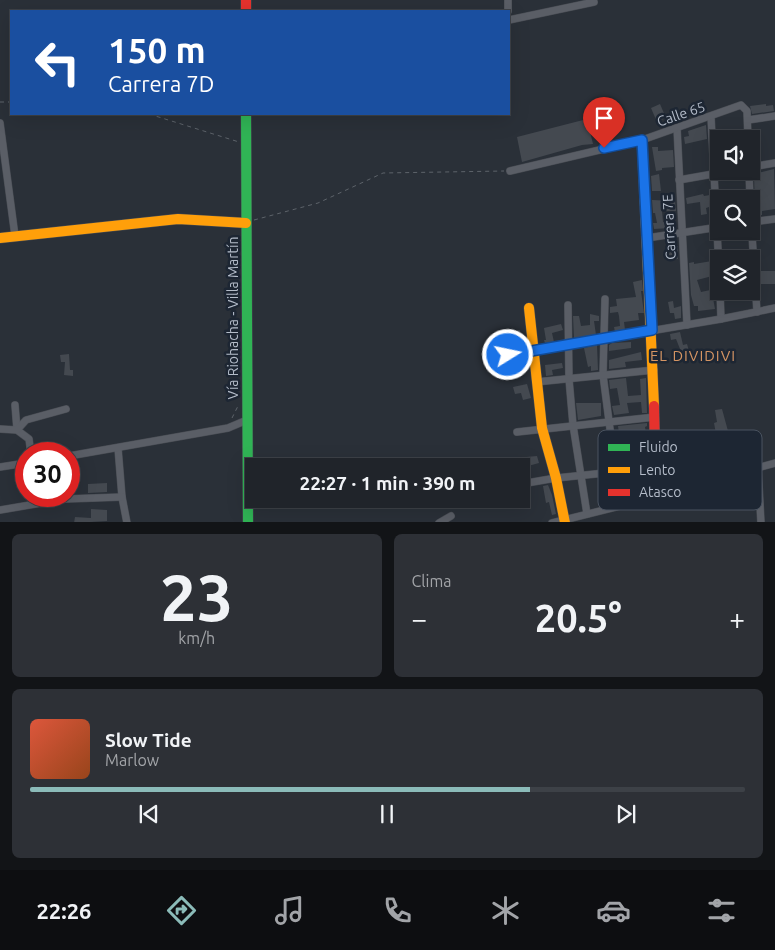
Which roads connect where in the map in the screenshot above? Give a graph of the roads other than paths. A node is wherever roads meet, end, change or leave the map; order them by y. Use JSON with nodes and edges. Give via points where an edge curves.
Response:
{"nodes":[{"id":1,"x":594,"y":2,"type":"dead end"},
{"id":2,"x":510,"y":20,"type":"edge"},
{"id":3,"x":246,"y":115,"type":"edge"},
{"id":4,"x":775,"y":116,"type":"edge"},
{"id":5,"x":711,"y":117,"type":"junction"},
{"id":6,"x":748,"y":120,"type":"junction"},
{"id":7,"x":0,"y":123,"type":"edge"},
{"id":8,"x":677,"y":128,"type":"junction"},
{"id":9,"x":712,"y":130,"type":"edge"},
{"id":10,"x":748,"y":130,"type":"edge"},
{"id":11,"x":642,"y":140,"type":"junction"},
{"id":12,"x":775,"y":163,"type":"edge"},
{"id":13,"x":760,"y":166,"type":"edge"},
{"id":14,"x":510,"y":171,"type":"road end"},
{"id":15,"x":710,"y":175,"type":"edge"},
{"id":16,"x":679,"y":180,"type":"junction"},
{"id":17,"x":775,"y":219,"type":"edge"},
{"id":18,"x":760,"y":220,"type":"edge"},
{"id":19,"x":246,"y":222,"type":"junction"},
{"id":20,"x":710,"y":228,"type":"edge"},
{"id":21,"x":682,"y":232,"type":"junction"},
{"id":22,"x":15,"y":236,"type":"junction"},
{"id":23,"x":0,"y":238,"type":"edge"},
{"id":24,"x":647,"y":238,"type":"junction"},
{"id":25,"x":752,"y":240,"type":"edge"},
{"id":26,"x":605,"y":299,"type":"dead end"},
{"id":27,"x":720,"y":300,"type":"edge"},
{"id":28,"x":568,"y":305,"type":"dead end"},
{"id":29,"x":529,"y":308,"type":"dead end"},
{"id":30,"x":775,"y":308,"type":"edge"},
{"id":31,"x":757,"y":312,"type":"junction"},
{"id":32,"x":720,"y":319,"type":"junction"},
{"id":33,"x":687,"y":325,"type":"junction"},
{"id":34,"x":652,"y":330,"type":"junction"},
{"id":35,"x":602,"y":339,"type":"junction"},
{"id":36,"x":570,"y":344,"type":"junction"},
{"id":37,"x":533,"y":351,"type":"junction"},
{"id":38,"x":508,"y":355,"type":"dead end"},
{"id":39,"x":654,"y":370,"type":"junction"},
{"id":40,"x":603,"y":375,"type":"junction"},
{"id":41,"x":569,"y":379,"type":"junction"},
{"id":42,"x":536,"y":382,"type":"junction"},
{"id":43,"x":15,"y":405,"type":"dead end"},
{"id":44,"x":66,"y":409,"type":"dead end"},
{"id":45,"x":655,"y":417,"type":"junction"},
{"id":46,"x":247,"y":420,"type":"junction"},
{"id":47,"x":610,"y":422,"type":"junction"},
{"id":48,"x":573,"y":425,"type":"junction"},
{"id":49,"x":0,"y":428,"type":"edge"},
{"id":50,"x":542,"y":428,"type":"junction"},
{"id":51,"x":17,"y":430,"type":"junction"},
{"id":52,"x":611,"y":430,"type":"edge"},
{"id":53,"x":655,"y":430,"type":"edge"},
{"id":54,"x":517,"y":432,"type":"dead end"},
{"id":55,"x":29,"y":442,"type":"edge"},
{"id":56,"x":118,"y":448,"type":"junction"},
{"id":57,"x":80,"y":454,"type":"edge"},
{"id":58,"x":775,"y":463,"type":"edge"},
{"id":59,"x":15,"y":465,"type":"edge"},
{"id":60,"x":0,"y":467,"type":"edge"},
{"id":61,"x":762,"y":468,"type":"edge"},
{"id":62,"x":598,"y":474,"type":"edge"},
{"id":63,"x":581,"y":475,"type":"junction"},
{"id":64,"x":556,"y":478,"type":"junction"},
{"id":65,"x":530,"y":482,"type":"edge"},
{"id":66,"x":122,"y":497,"type":"junction"},
{"id":67,"x":0,"y":510,"type":"edge"},
{"id":68,"x":604,"y":510,"type":"edge"},
{"id":69,"x":587,"y":514,"type":"junction"},
{"id":70,"x":451,"y":516,"type":"dead end"},
{"id":71,"x":565,"y":521,"type":"edge"},
{"id":72,"x":127,"y":522,"type":"edge"},
{"id":73,"x":248,"y":522,"type":"edge"},
{"id":74,"x":439,"y":522,"type":"edge"},
{"id":75,"x":552,"y":522,"type":"edge"}],
"edges":[{"from":1,"to":2,"type":"street"},
{"from":3,"to":19,"type":"street","name":"Vía Riohacha - Villa Martín"},
{"from":4,"to":6,"type":"street"},
{"from":5,"to":6,"type":"street","name":"Calle 65","via":[[742,105]]},
{"from":5,"to":8,"type":"street","name":"Calle 65"},
{"from":5,"to":9,"type":"street"},
{"from":6,"to":10,"type":"street"},
{"from":7,"to":22,"type":"street"},
{"from":8,"to":11,"type":"street","name":"Calle 65"},
{"from":8,"to":16,"type":"street","name":"Carrera 7E"},
{"from":11,"to":14,"type":"street","name":"Calle 65"},
{"from":11,"to":24,"type":"street"},
{"from":12,"to":13,"type":"street"},
{"from":15,"to":16,"type":"street"},
{"from":16,"to":21,"type":"street","name":"Carrera 7E"},
{"from":17,"to":18,"type":"street"},
{"from":19,"to":22,"type":"street","via":[[178,219]]},
{"from":19,"to":46,"type":"street","name":"Vía Riohacha - Villa Martín"},
{"from":20,"to":21,"type":"street"},
{"from":21,"to":24,"type":"street"},
{"from":21,"to":33,"type":"street","name":"Carrera 7E"},
{"from":22,"to":23,"type":"street"},
{"from":24,"to":34,"type":"street"},
{"from":25,"to":31,"type":"street"},
{"from":26,"to":35,"type":"street"},
{"from":27,"to":32,"type":"street"},
{"from":28,"to":36,"type":"street"},
{"from":29,"to":37,"type":"street"},
{"from":30,"to":31,"type":"street"},
{"from":31,"to":32,"type":"street"},
{"from":32,"to":33,"type":"street"},
{"from":33,"to":34,"type":"street"},
{"from":34,"to":35,"type":"street"},
{"from":34,"to":39,"type":"street"},
{"from":35,"to":36,"type":"street"},
{"from":35,"to":40,"type":"street"},
{"from":36,"to":37,"type":"street"},
{"from":36,"to":41,"type":"street"},
{"from":37,"to":38,"type":"street"},
{"from":37,"to":42,"type":"street"},
{"from":39,"to":40,"type":"street"},
{"from":39,"to":45,"type":"street"},
{"from":40,"to":41,"type":"street"},
{"from":40,"to":47,"type":"street"},
{"from":41,"to":42,"type":"street"},
{"from":41,"to":48,"type":"street"},
{"from":42,"to":50,"type":"street"},
{"from":43,"to":51,"type":"street"},
{"from":44,"to":51,"type":"street","via":[[26,420]]},
{"from":45,"to":47,"type":"street"},
{"from":45,"to":53,"type":"street"},
{"from":46,"to":56,"type":"street","via":[[228,428]]},
{"from":46,"to":73,"type":"street","name":"Vía Riohacha - Villa Martín"},
{"from":47,"to":48,"type":"street"},
{"from":47,"to":52,"type":"street"},
{"from":48,"to":50,"type":"street"},
{"from":48,"to":63,"type":"street"},
{"from":49,"to":51,"type":"street"},
{"from":50,"to":54,"type":"street"},
{"from":50,"to":64,"type":"street"},
{"from":51,"to":55,"type":"street"},
{"from":56,"to":57,"type":"street"},
{"from":56,"to":66,"type":"street"},
{"from":58,"to":61,"type":"street"},
{"from":59,"to":60,"type":"street"},
{"from":62,"to":63,"type":"street"},
{"from":63,"to":64,"type":"street"},
{"from":63,"to":69,"type":"street"},
{"from":64,"to":65,"type":"street"},
{"from":64,"to":71,"type":"street"},
{"from":66,"to":67,"type":"street","via":[[65,499]]},
{"from":66,"to":72,"type":"street"},
{"from":68,"to":69,"type":"street"},
{"from":69,"to":71,"type":"street"},
{"from":70,"to":74,"type":"street"},
{"from":71,"to":75,"type":"street"}]}
